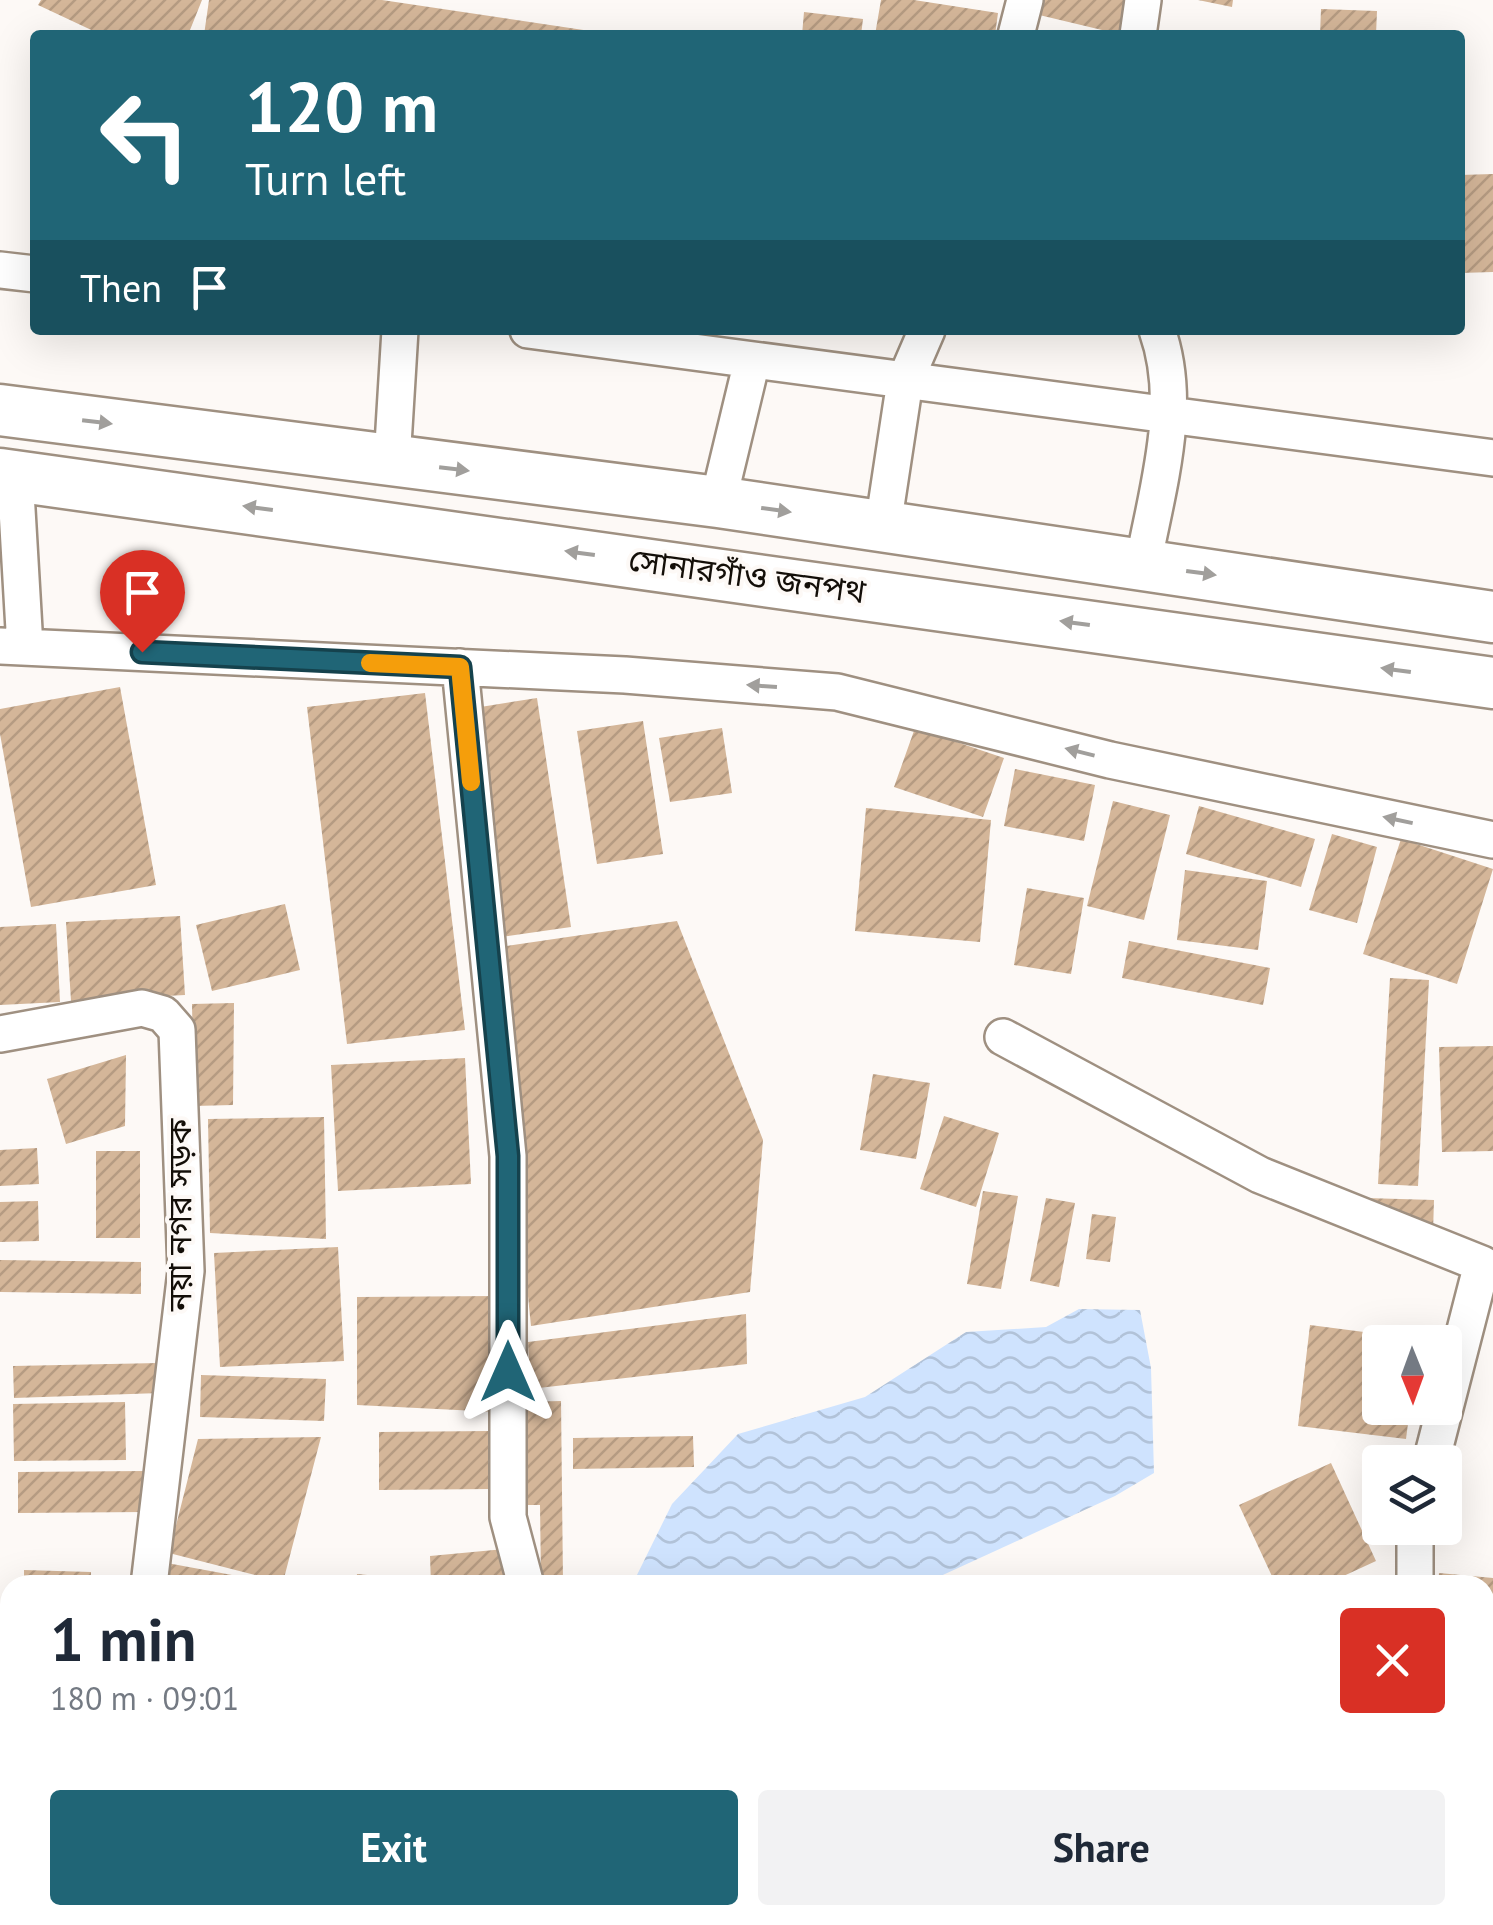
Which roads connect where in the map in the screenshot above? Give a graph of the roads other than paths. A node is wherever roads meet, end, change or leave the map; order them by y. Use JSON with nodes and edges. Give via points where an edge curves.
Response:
{"nodes":[{"id":1,"x":1025,"y":0,"type":"edge"},
{"id":2,"x":1143,"y":0,"type":"edge"},
{"id":3,"x":1017,"y":30,"type":"edge"},
{"id":4,"x":1139,"y":30,"type":"edge"},
{"id":5,"x":0,"y":270,"type":"edge"},
{"id":6,"x":30,"y":273,"type":"edge"},
{"id":7,"x":400,"y":335,"type":"edge"},
{"id":8,"x":564,"y":335,"type":"edge"},
{"id":9,"x":925,"y":335,"type":"edge"},
{"id":10,"x":1159,"y":335,"type":"edge"},
{"id":11,"x":752,"y":361,"type":"junction"},
{"id":12,"x":905,"y":381,"type":"junction"},
{"id":13,"x":0,"y":410,"type":"edge"},
{"id":14,"x":1170,"y":415,"type":"junction"},
{"id":15,"x":1493,"y":458,"type":"edge"},
{"id":16,"x":392,"y":461,"type":"junction"},
{"id":17,"x":8,"y":474,"type":"edge"},
{"id":18,"x":718,"y":502,"type":"junction"},
{"id":19,"x":883,"y":526,"type":"junction"},
{"id":20,"x":1144,"y":565,"type":"junction"},
{"id":21,"x":1493,"y":616,"type":"edge"},
{"id":22,"x":13,"y":646,"type":"edge"},
{"id":23,"x":460,"y":667,"type":"junction"},
{"id":24,"x":1493,"y":684,"type":"edge"},
{"id":25,"x":1493,"y":840,"type":"edge"},
{"id":26,"x":0,"y":1034,"type":"edge"},
{"id":27,"x":1003,"y":1037,"type":"dead end"},
{"id":28,"x":1488,"y":1262,"type":"edge"},
{"id":29,"x":1436,"y":1445,"type":"edge"},
{"id":30,"x":1415,"y":1545,"type":"edge"},
{"id":31,"x":151,"y":1575,"type":"edge"},
{"id":32,"x":523,"y":1575,"type":"edge"},
{"id":33,"x":1415,"y":1575,"type":"edge"}],
"edges":[{"from":1,"to":3,"type":"street"},
{"from":2,"to":4,"type":"street"},
{"from":5,"to":6,"type":"street"},
{"from":7,"to":16,"type":"street"},
{"from":8,"to":11,"type":"street"},
{"from":9,"to":12,"type":"street"},
{"from":10,"to":14,"type":"street"},
{"from":11,"to":12,"type":"street"},
{"from":11,"to":18,"type":"street"},
{"from":12,"to":14,"type":"street"},
{"from":12,"to":19,"type":"street"},
{"from":13,"to":16,"type":"main road","one_way":true},
{"from":14,"to":15,"type":"street"},
{"from":14,"to":20,"type":"street"},
{"from":16,"to":18,"type":"main road","one_way":true},
{"from":17,"to":22,"type":"street"},
{"from":24,"to":17,"type":"main road","name":"সোনারগাঁও জনপথ","one_way":true},
{"from":18,"to":19,"type":"main road","one_way":true},
{"from":19,"to":20,"type":"main road"},
{"from":20,"to":21,"type":"main road","one_way":true},
{"from":22,"to":23,"type":"street"},
{"from":25,"to":23,"type":"street","one_way":true,"via":[[1110,760],[837,692]]},
{"from":23,"to":32,"type":"street","via":[[508,1156],[508,1517]]},
{"from":26,"to":31,"type":"street","name":"নয়া নগর সড়ক","via":[[142,1008],[163,1014],[177,1030],[186,1272]]},
{"from":27,"to":28,"type":"street","via":[[1260,1175]]},
{"from":28,"to":29,"type":"street"},
{"from":30,"to":33,"type":"street"}]}
